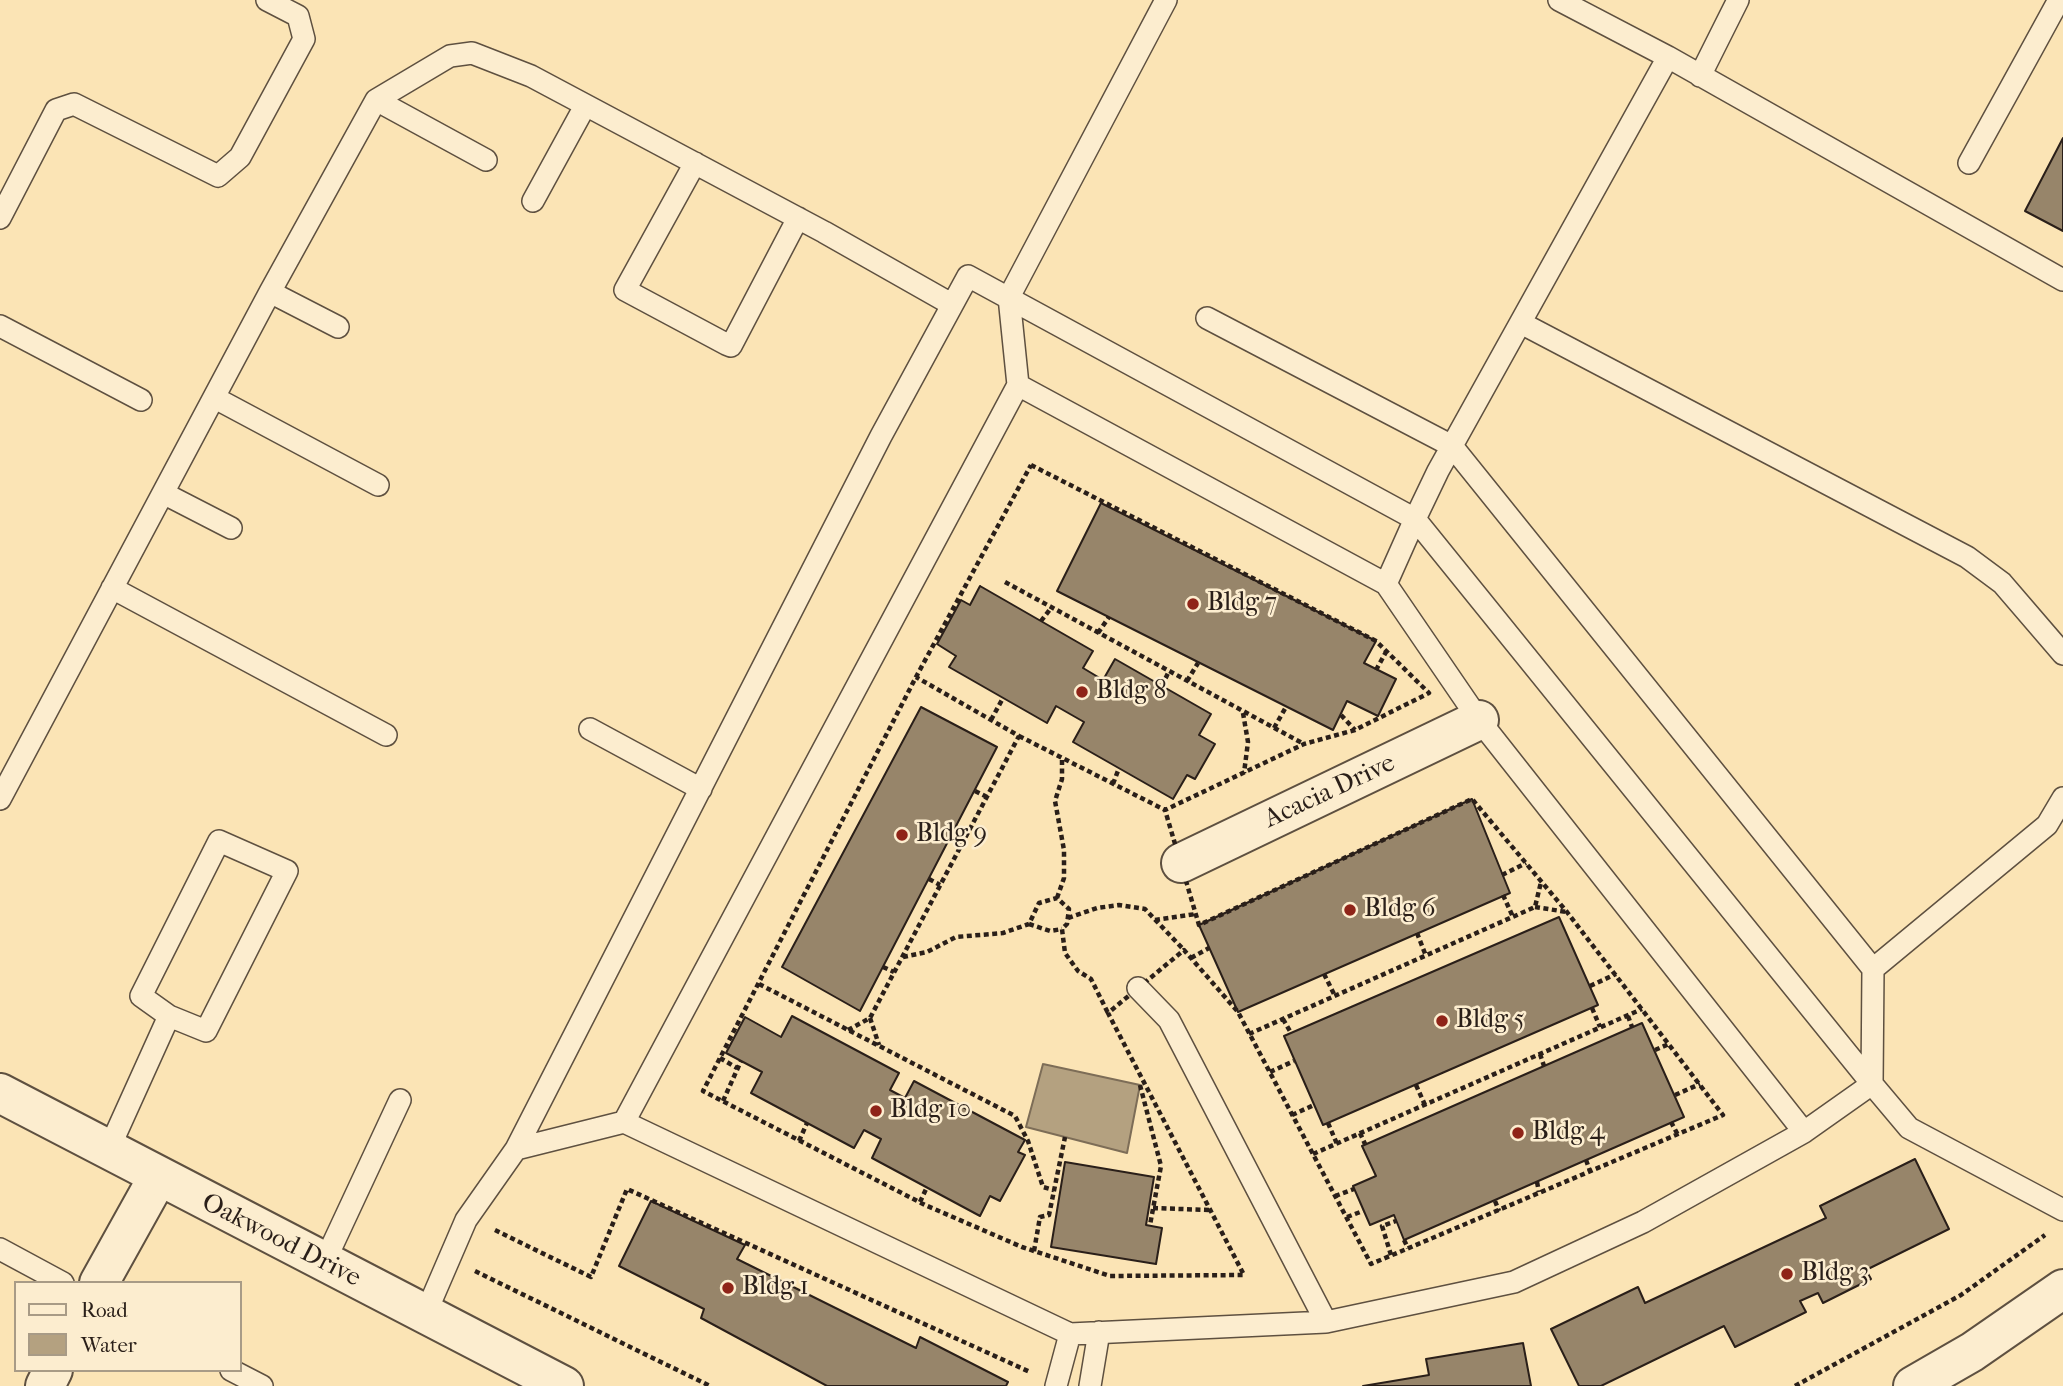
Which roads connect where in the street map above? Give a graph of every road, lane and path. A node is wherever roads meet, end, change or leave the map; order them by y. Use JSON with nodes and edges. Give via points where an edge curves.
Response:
{"nodes":[{"id":1,"x":267,"y":0,"type":"edge"},
{"id":2,"x":1166,"y":0,"type":"edge"},
{"id":3,"x":1738,"y":0,"type":"edge"},
{"id":4,"x":2059,"y":0,"type":"edge"},
{"id":5,"x":1563,"y":1,"type":"edge"},
{"id":6,"x":1668,"y":58,"type":"junction"},
{"id":7,"x":1700,"y":76,"type":"junction"},
{"id":8,"x":376,"y":100,"type":"junction"},
{"id":9,"x":585,"y":106,"type":"junction"},
{"id":10,"x":486,"y":160,"type":"dead end"},
{"id":11,"x":695,"y":163,"type":"junction"},
{"id":12,"x":1969,"y":163,"type":"dead end"},
{"id":13,"x":533,"y":201,"type":"dead end"},
{"id":14,"x":0,"y":218,"type":"edge"},
{"id":15,"x":798,"y":218,"type":"junction"},
{"id":16,"x":2063,"y":280,"type":"edge"},
{"id":17,"x":270,"y":292,"type":"junction"},
{"id":18,"x":1009,"y":297,"type":"junction"},
{"id":19,"x":951,"y":304,"type":"junction"},
{"id":20,"x":1207,"y":318,"type":"dead end"},
{"id":21,"x":1521,"y":323,"type":"junction"},
{"id":22,"x":0,"y":326,"type":"edge"},
{"id":23,"x":338,"y":327,"type":"dead end"},
{"id":24,"x":1018,"y":385,"type":"junction"},
{"id":25,"x":215,"y":398,"type":"junction"},
{"id":26,"x":141,"y":400,"type":"dead end"},
{"id":27,"x":1452,"y":446,"type":"junction"},
{"id":28,"x":377,"y":485,"type":"dead end"},
{"id":29,"x":163,"y":493,"type":"junction"},
{"id":30,"x":1415,"y":519,"type":"junction"},
{"id":31,"x":231,"y":528,"type":"dead end"},
{"id":32,"x":1005,"y":582,"type":"dead end"},
{"id":33,"x":1386,"y":584,"type":"junction"},
{"id":34,"x":112,"y":588,"type":"junction"},
{"id":35,"x":1051,"y":608,"type":"junction"},
{"id":36,"x":1109,"y":617,"type":"dead end"},
{"id":37,"x":1041,"y":621,"type":"dead end"},
{"id":38,"x":1098,"y":633,"type":"junction"},
{"id":39,"x":1386,"y":652,"type":"junction"},
{"id":40,"x":2063,"y":654,"type":"edge"},
{"id":41,"x":1198,"y":663,"type":"dead end"},
{"id":42,"x":1376,"y":670,"type":"dead end"},
{"id":43,"x":1169,"y":671,"type":"junction"},
{"id":44,"x":916,"y":677,"type":"junction"},
{"id":45,"x":1188,"y":681,"type":"junction"},
{"id":46,"x":1162,"y":686,"type":"dead end"},
{"id":47,"x":1003,"y":698,"type":"dead end"},
{"id":48,"x":1286,"y":707,"type":"dead end"},
{"id":49,"x":1243,"y":712,"type":"junction"},
{"id":50,"x":1341,"y":715,"type":"dead end"},
{"id":51,"x":991,"y":720,"type":"junction"},
{"id":52,"x":1479,"y":720,"type":"junction"},
{"id":53,"x":1274,"y":727,"type":"junction"},
{"id":54,"x":590,"y":729,"type":"dead end"},
{"id":55,"x":1355,"y":730,"type":"junction"},
{"id":56,"x":386,"y":736,"type":"dead end"},
{"id":57,"x":1019,"y":736,"type":"junction"},
{"id":58,"x":1304,"y":744,"type":"junction"},
{"id":59,"x":1062,"y":757,"type":"junction"},
{"id":60,"x":1119,"y":768,"type":"dead end"},
{"id":61,"x":1244,"y":773,"type":"junction"},
{"id":62,"x":1113,"y":784,"type":"junction"},
{"id":63,"x":701,"y":789,"type":"junction"},
{"id":64,"x":975,"y":791,"type":"dead end"},
{"id":65,"x":987,"y":797,"type":"junction"},
{"id":66,"x":2063,"y":798,"type":"edge"},
{"id":67,"x":0,"y":799,"type":"edge"},
{"id":68,"x":1165,"y":810,"type":"junction"},
{"id":69,"x":1181,"y":863,"type":"junction"},
{"id":70,"x":1526,"y":863,"type":"junction"},
{"id":71,"x":1502,"y":875,"type":"dead end"},
{"id":72,"x":929,"y":879,"type":"dead end"},
{"id":73,"x":1541,"y":881,"type":"junction"},
{"id":74,"x":940,"y":886,"type":"junction"},
{"id":75,"x":1503,"y":895,"type":"dead end"},
{"id":76,"x":1057,"y":898,"type":"junction"},
{"id":77,"x":1535,"y":907,"type":"junction"},
{"id":78,"x":1567,"y":912,"type":"junction"},
{"id":79,"x":1196,"y":914,"type":"junction"},
{"id":80,"x":1513,"y":917,"type":"junction"},
{"id":81,"x":1068,"y":918,"type":"junction"},
{"id":82,"x":1155,"y":920,"type":"junction"},
{"id":83,"x":1029,"y":924,"type":"junction"},
{"id":84,"x":1062,"y":929,"type":"junction"},
{"id":85,"x":1416,"y":933,"type":"dead end"},
{"id":86,"x":1209,"y":948,"type":"dead end"},
{"id":87,"x":1184,"y":950,"type":"junction"},
{"id":88,"x":1426,"y":956,"type":"junction"},
{"id":89,"x":902,"y":957,"type":"junction"},
{"id":90,"x":1191,"y":958,"type":"junction"},
{"id":91,"x":883,"y":967,"type":"dead end"},
{"id":92,"x":1872,"y":969,"type":"junction"},
{"id":93,"x":894,"y":972,"type":"junction"},
{"id":94,"x":1324,"y":974,"type":"dead end"},
{"id":95,"x":1616,"y":974,"type":"junction"},
{"id":96,"x":759,"y":984,"type":"junction"},
{"id":97,"x":1590,"y":986,"type":"dead end"},
{"id":98,"x":1138,"y":988,"type":"junction"},
{"id":99,"x":1335,"y":996,"type":"junction"},
{"id":100,"x":1592,"y":1009,"type":"dead end"},
{"id":101,"x":1642,"y":1009,"type":"junction"},
{"id":102,"x":1108,"y":1013,"type":"junction"},
{"id":103,"x":169,"y":1016,"type":"junction"},
{"id":104,"x":1628,"y":1016,"type":"junction"},
{"id":105,"x":870,"y":1018,"type":"junction"},
{"id":106,"x":1283,"y":1019,"type":"junction"},
{"id":107,"x":1600,"y":1027,"type":"junction"},
{"id":108,"x":1632,"y":1027,"type":"dead end"},
{"id":109,"x":848,"y":1030,"type":"junction"},
{"id":110,"x":1292,"y":1033,"type":"dead end"},
{"id":111,"x":1249,"y":1034,"type":"junction"},
{"id":112,"x":1669,"y":1044,"type":"junction"},
{"id":113,"x":879,"y":1046,"type":"junction"},
{"id":114,"x":1655,"y":1051,"type":"dead end"},
{"id":115,"x":1540,"y":1054,"type":"junction"},
{"id":116,"x":720,"y":1058,"type":"junction"},
{"id":117,"x":741,"y":1060,"type":"dead end"},
{"id":118,"x":1294,"y":1061,"type":"dead end"},
{"id":119,"x":1544,"y":1066,"type":"dead end"},
{"id":120,"x":737,"y":1068,"type":"junction"},
{"id":121,"x":1270,"y":1072,"type":"junction"},
{"id":122,"x":1700,"y":1084,"type":"junction"},
{"id":123,"x":1872,"y":1084,"type":"junction"},
{"id":124,"x":1140,"y":1085,"type":"dead end"},
{"id":125,"x":1416,"y":1085,"type":"dead end"},
{"id":126,"x":0,"y":1093,"type":"edge"},
{"id":127,"x":1675,"y":1095,"type":"dead end"},
{"id":128,"x":400,"y":1100,"type":"dead end"},
{"id":129,"x":723,"y":1101,"type":"junction"},
{"id":130,"x":1314,"y":1105,"type":"dead end"},
{"id":131,"x":1425,"y":1105,"type":"junction"},
{"id":132,"x":1292,"y":1115,"type":"junction"},
{"id":133,"x":624,"y":1122,"type":"junction"},
{"id":134,"x":1671,"y":1122,"type":"dead end"},
{"id":135,"x":807,"y":1123,"type":"dead end"},
{"id":136,"x":1328,"y":1124,"type":"dead end"},
{"id":137,"x":1804,"y":1132,"type":"junction"},
{"id":138,"x":1360,"y":1133,"type":"junction"},
{"id":139,"x":1678,"y":1135,"type":"junction"},
{"id":140,"x":1065,"y":1136,"type":"dead end"},
{"id":141,"x":799,"y":1140,"type":"junction"},
{"id":142,"x":1337,"y":1144,"type":"junction"},
{"id":143,"x":1365,"y":1144,"type":"dead end"},
{"id":144,"x":516,"y":1149,"type":"junction"},
{"id":145,"x":108,"y":1151,"type":"junction"},
{"id":146,"x":1313,"y":1154,"type":"junction"},
{"id":147,"x":1586,"y":1160,"type":"dead end"},
{"id":148,"x":1590,"y":1171,"type":"junction"},
{"id":149,"x":158,"y":1177,"type":"junction"},
{"id":150,"x":1537,"y":1182,"type":"dead end"},
{"id":151,"x":927,"y":1187,"type":"dead end"},
{"id":152,"x":1054,"y":1189,"type":"junction"},
{"id":153,"x":1354,"y":1189,"type":"dead end"},
{"id":154,"x":1539,"y":1192,"type":"junction"},
{"id":155,"x":1335,"y":1195,"type":"junction"},
{"id":156,"x":1495,"y":1200,"type":"dead end"},
{"id":157,"x":920,"y":1202,"type":"junction"},
{"id":158,"x":1153,"y":1208,"type":"junction"},
{"id":159,"x":1210,"y":1210,"type":"junction"},
{"id":160,"x":2063,"y":1210,"type":"edge"},
{"id":161,"x":1363,"y":1211,"type":"dead end"},
{"id":162,"x":1499,"y":1211,"type":"junction"},
{"id":163,"x":1347,"y":1217,"type":"junction"},
{"id":164,"x":1396,"y":1221,"type":"dead end"},
{"id":165,"x":1150,"y":1225,"type":"dead end"},
{"id":166,"x":489,"y":1226,"type":"dead end"},
{"id":167,"x":2047,"y":1234,"type":"dead end"},
{"id":168,"x":1404,"y":1240,"type":"dead end"},
{"id":169,"x":1408,"y":1248,"type":"junction"},
{"id":170,"x":0,"y":1249,"type":"edge"},
{"id":171,"x":1034,"y":1251,"type":"junction"},
{"id":172,"x":1391,"y":1255,"type":"junction"},
{"id":173,"x":324,"y":1263,"type":"junction"},
{"id":174,"x":468,"y":1267,"type":"dead end"},
{"id":175,"x":59,"y":1281,"type":"edge"},
{"id":176,"x":100,"y":1281,"type":"edge"},
{"id":177,"x":2063,"y":1289,"type":"edge"},
{"id":178,"x":425,"y":1315,"type":"junction"},
{"id":179,"x":1326,"y":1322,"type":"junction"},
{"id":180,"x":1099,"y":1332,"type":"junction"},
{"id":181,"x":1070,"y":1334,"type":"junction"},
{"id":182,"x":235,"y":1372,"type":"edge"},
{"id":183,"x":1049,"y":1382,"type":"edge"},
{"id":184,"x":262,"y":1386,"type":"edge"},
{"id":185,"x":564,"y":1386,"type":"edge"},
{"id":186,"x":710,"y":1386,"type":"edge"},
{"id":187,"x":1090,"y":1386,"type":"edge"},
{"id":188,"x":1795,"y":1386,"type":"edge"},
{"id":189,"x":1913,"y":1386,"type":"edge"}],
"edges":[{"from":1,"to":14,"type":"lane","via":[[298,16],[304,39],[240,157],[218,176],[74,104],[56,110]]},
{"from":2,"to":18,"type":"lane"},
{"from":3,"to":7,"type":"lane"},
{"from":4,"to":12,"type":"lane"},
{"from":5,"to":6,"type":"lane"},
{"from":6,"to":7,"type":"lane"},
{"from":6,"to":21,"type":"lane"},
{"from":7,"to":16,"type":"lane"},
{"from":8,"to":9,"type":"lane","via":[[461,53],[500,62]]},
{"from":8,"to":10,"type":"lane"},
{"from":8,"to":17,"type":"lane"},
{"from":9,"to":11,"type":"lane"},
{"from":9,"to":13,"type":"lane"},
{"from":11,"to":15,"type":"lane"},
{"from":11,"to":15,"type":"lane","via":[[625,290],[731,346]]},
{"from":15,"to":19,"type":"lane"},
{"from":17,"to":23,"type":"lane"},
{"from":17,"to":25,"type":"lane"},
{"from":18,"to":19,"type":"lane","via":[[968,275]]},
{"from":18,"to":24,"type":"lane"},
{"from":18,"to":30,"type":"lane"},
{"from":19,"to":63,"type":"lane"},
{"from":20,"to":27,"type":"lane"},
{"from":21,"to":27,"type":"lane"},
{"from":21,"to":40,"type":"lane","via":[[1967,557],[2002,583]]},
{"from":22,"to":26,"type":"lane"},
{"from":24,"to":33,"type":"lane"},
{"from":24,"to":133,"type":"lane"},
{"from":25,"to":28,"type":"lane"},
{"from":25,"to":29,"type":"lane"},
{"from":27,"to":30,"type":"lane"},
{"from":27,"to":92,"type":"lane"},
{"from":29,"to":31,"type":"lane"},
{"from":29,"to":34,"type":"lane"},
{"from":30,"to":33,"type":"lane"},
{"from":30,"to":123,"type":"lane"},
{"from":32,"to":35,"type":"path"},
{"from":33,"to":52,"type":"lane"},
{"from":34,"to":56,"type":"lane"},
{"from":34,"to":67,"type":"lane"},
{"from":35,"to":37,"type":"path"},
{"from":35,"to":38,"type":"path"},
{"from":36,"to":38,"type":"path"},
{"from":38,"to":43,"type":"path"},
{"from":39,"to":42,"type":"path"},
{"from":39,"to":44,"type":"path","via":[[1376,641],[1031,465]]},
{"from":39,"to":55,"type":"path","via":[[1429,693]]},
{"from":41,"to":45,"type":"path"},
{"from":43,"to":45,"type":"path"},
{"from":43,"to":46,"type":"path"},
{"from":44,"to":51,"type":"path"},
{"from":44,"to":96,"type":"path"},
{"from":45,"to":49,"type":"path"},
{"from":47,"to":51,"type":"path"},
{"from":48,"to":53,"type":"path"},
{"from":49,"to":53,"type":"path"},
{"from":49,"to":61,"type":"path","via":[[1248,742]]},
{"from":50,"to":55,"type":"path"},
{"from":51,"to":57,"type":"path"},
{"from":52,"to":69,"type":"street","name":"Acacia Drive"},
{"from":52,"to":137,"type":"lane"},
{"from":53,"to":58,"type":"path"},
{"from":54,"to":63,"type":"lane"},
{"from":55,"to":58,"type":"path"},
{"from":57,"to":59,"type":"path"},
{"from":57,"to":65,"type":"path"},
{"from":58,"to":61,"type":"path"},
{"from":59,"to":62,"type":"path"},
{"from":59,"to":76,"type":"path","via":[[1055,801],[1064,878]]},
{"from":60,"to":62,"type":"path"},
{"from":61,"to":68,"type":"path"},
{"from":62,"to":68,"type":"path"},
{"from":63,"to":144,"type":"lane"},
{"from":64,"to":65,"type":"path"},
{"from":65,"to":74,"type":"path"},
{"from":66,"to":92,"type":"lane","via":[[2047,825]]},
{"from":68,"to":69,"type":"path"},
{"from":69,"to":79,"type":"path"},
{"from":70,"to":71,"type":"path"},
{"from":70,"to":73,"type":"path"},
{"from":70,"to":79,"type":"path","via":[[1472,799],[1199,925]]},
{"from":72,"to":74,"type":"path"},
{"from":73,"to":77,"type":"path"},
{"from":73,"to":78,"type":"path"},
{"from":74,"to":89,"type":"path"},
{"from":75,"to":80,"type":"path"},
{"from":76,"to":81,"type":"path","via":[[1069,909]]},
{"from":76,"to":83,"type":"path","via":[[1039,903]]},
{"from":77,"to":78,"type":"path"},
{"from":77,"to":80,"type":"path"},
{"from":78,"to":95,"type":"path"},
{"from":79,"to":82,"type":"path"},
{"from":80,"to":88,"type":"path"},
{"from":81,"to":82,"type":"path","via":[[1119,905],[1145,909]]},
{"from":81,"to":84,"type":"path"},
{"from":82,"to":87,"type":"path"},
{"from":83,"to":84,"type":"path","via":[[1050,932]]},
{"from":83,"to":89,"type":"path","via":[[1003,933],[957,937],[928,952]]},
{"from":84,"to":102,"type":"path","via":[[1069,963],[1091,979]]},
{"from":85,"to":88,"type":"path"},
{"from":86,"to":90,"type":"path"},
{"from":87,"to":90,"type":"path"},
{"from":87,"to":98,"type":"path"},
{"from":88,"to":99,"type":"path"},
{"from":89,"to":93,"type":"path"},
{"from":90,"to":111,"type":"path","via":[[1238,1013]]},
{"from":91,"to":93,"type":"path"},
{"from":92,"to":123,"type":"lane"},
{"from":93,"to":105,"type":"path"},
{"from":94,"to":99,"type":"path"},
{"from":95,"to":97,"type":"path"},
{"from":95,"to":101,"type":"path"},
{"from":96,"to":109,"type":"path"},
{"from":96,"to":116,"type":"path"},
{"from":98,"to":102,"type":"path"},
{"from":98,"to":179,"type":"lane","via":[[1169,1020]]},
{"from":99,"to":106,"type":"path"},
{"from":100,"to":107,"type":"path"},
{"from":101,"to":104,"type":"path"},
{"from":101,"to":112,"type":"path"},
{"from":102,"to":159,"type":"path"},
{"from":103,"to":103,"type":"lane","via":[[206,1031],[287,871],[219,841],[141,996]]},
{"from":103,"to":145,"type":"lane"},
{"from":104,"to":107,"type":"path"},
{"from":104,"to":108,"type":"path"},
{"from":105,"to":109,"type":"path"},
{"from":105,"to":113,"type":"path"},
{"from":106,"to":110,"type":"path"},
{"from":106,"to":111,"type":"path"},
{"from":107,"to":115,"type":"path"},
{"from":109,"to":113,"type":"path"},
{"from":111,"to":121,"type":"path"},
{"from":112,"to":114,"type":"path"},
{"from":112,"to":122,"type":"path"},
{"from":113,"to":152,"type":"path","via":[[1015,1116],[1042,1187]]},
{"from":115,"to":119,"type":"path"},
{"from":115,"to":131,"type":"path"},
{"from":116,"to":120,"type":"path"},
{"from":116,"to":129,"type":"path","via":[[703,1091]]},
{"from":117,"to":120,"type":"path"},
{"from":118,"to":121,"type":"path"},
{"from":120,"to":129,"type":"path"},
{"from":121,"to":132,"type":"path"},
{"from":122,"to":127,"type":"path"},
{"from":122,"to":139,"type":"path","via":[[1723,1115]]},
{"from":123,"to":137,"type":"lane"},
{"from":123,"to":160,"type":"lane","via":[[1909,1128]]},
{"from":124,"to":158,"type":"path","via":[[1161,1166]]},
{"from":125,"to":131,"type":"path"},
{"from":126,"to":145,"type":"street","name":"Oakwood Drive"},
{"from":128,"to":173,"type":"lane"},
{"from":129,"to":141,"type":"path"},
{"from":130,"to":132,"type":"path"},
{"from":131,"to":138,"type":"path"},
{"from":132,"to":146,"type":"path"},
{"from":133,"to":144,"type":"lane"},
{"from":133,"to":181,"type":"lane"},
{"from":134,"to":139,"type":"path"},
{"from":135,"to":141,"type":"path"},
{"from":136,"to":142,"type":"path"},
{"from":137,"to":179,"type":"lane","via":[[1643,1222],[1514,1282]]},
{"from":138,"to":142,"type":"path"},
{"from":138,"to":143,"type":"path"},
{"from":139,"to":148,"type":"path"},
{"from":140,"to":152,"type":"path"},
{"from":141,"to":157,"type":"path"},
{"from":142,"to":146,"type":"path"},
{"from":144,"to":178,"type":"lane","via":[[466,1220]]},
{"from":145,"to":149,"type":"street","name":"Oakwood Drive"},
{"from":146,"to":155,"type":"path"},
{"from":147,"to":148,"type":"path"},
{"from":148,"to":154,"type":"path"},
{"from":149,"to":173,"type":"street","name":"Oakwood Drive"},
{"from":149,"to":176,"type":"street"},
{"from":150,"to":154,"type":"path"},
{"from":151,"to":157,"type":"path"},
{"from":152,"to":171,"type":"path","via":[[1049,1215],[1040,1217]]},
{"from":153,"to":155,"type":"path"},
{"from":154,"to":162,"type":"path"},
{"from":155,"to":163,"type":"path"},
{"from":156,"to":162,"type":"path"},
{"from":157,"to":171,"type":"path"},
{"from":158,"to":159,"type":"path"},
{"from":158,"to":165,"type":"path"},
{"from":159,"to":171,"type":"path","via":[[1244,1275],[1110,1276]]},
{"from":161,"to":163,"type":"path"},
{"from":162,"to":169,"type":"path"},
{"from":163,"to":172,"type":"path","via":[[1371,1264]]},
{"from":164,"to":172,"type":"path","via":[[1382,1226]]},
{"from":166,"to":183,"type":"path","via":[[591,1277],[627,1189]]},
{"from":167,"to":188,"type":"path","via":[[1961,1295]]},
{"from":168,"to":169,"type":"path"},
{"from":169,"to":172,"type":"path"},
{"from":170,"to":175,"type":"lane"},
{"from":173,"to":178,"type":"street","name":"Oakwood Drive"},
{"from":174,"to":186,"type":"path"},
{"from":177,"to":189,"type":"street"},
{"from":178,"to":185,"type":"street","name":"Oakwood Drive"},
{"from":179,"to":180,"type":"lane"},
{"from":180,"to":181,"type":"lane"},
{"from":180,"to":187,"type":"lane"},
{"from":181,"to":183,"type":"lane"},
{"from":182,"to":184,"type":"lane"}]}
